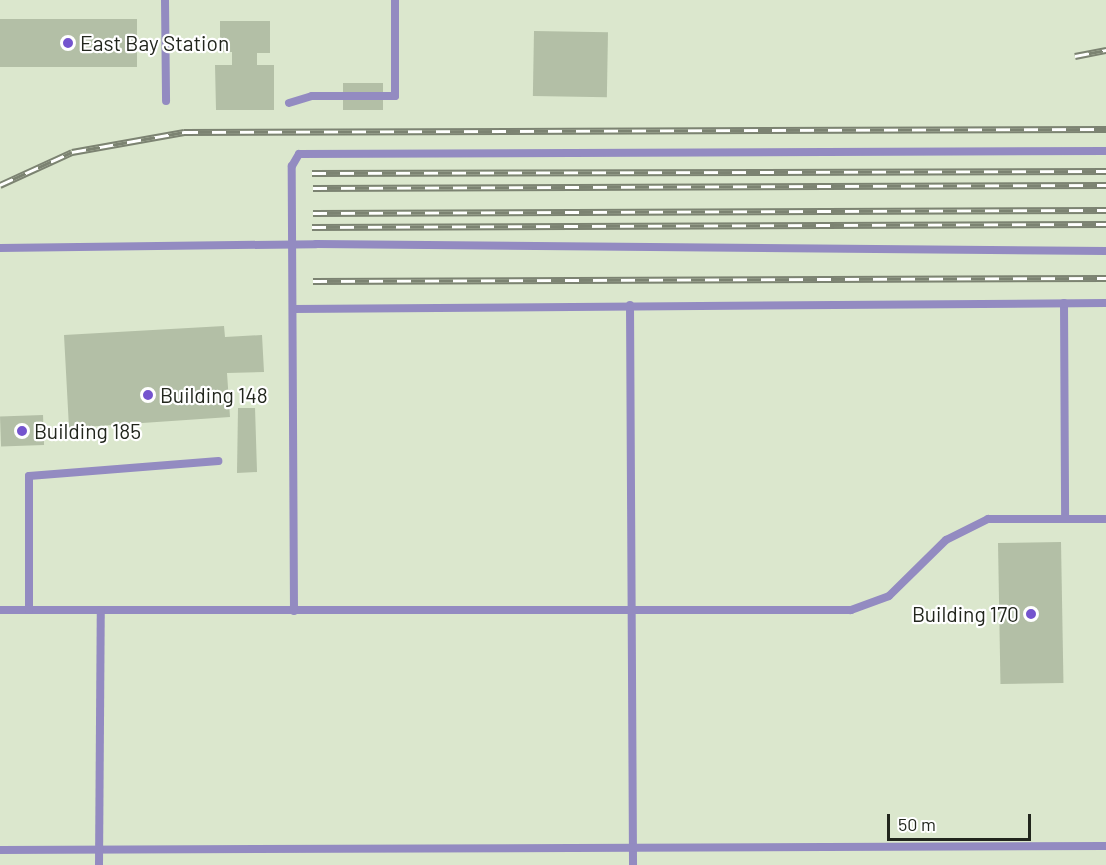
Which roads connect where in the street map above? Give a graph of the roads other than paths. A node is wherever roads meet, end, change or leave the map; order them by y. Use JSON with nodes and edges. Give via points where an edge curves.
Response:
{"nodes":[{"id":1,"x":165,"y":0,"type":"edge"},
{"id":2,"x":395,"y":0,"type":"edge"},
{"id":3,"x":166,"y":101,"type":"dead end"},
{"id":4,"x":288,"y":103,"type":"dead end"},
{"id":5,"x":1106,"y":152,"type":"edge"},
{"id":6,"x":292,"y":244,"type":"junction"},
{"id":7,"x":0,"y":248,"type":"edge"},
{"id":8,"x":1106,"y":251,"type":"edge"},
{"id":9,"x":1064,"y":303,"type":"junction"},
{"id":10,"x":1106,"y":303,"type":"edge"},
{"id":11,"x":630,"y":305,"type":"junction"},
{"id":12,"x":293,"y":309,"type":"junction"},
{"id":13,"x":218,"y":461,"type":"dead end"},
{"id":14,"x":1065,"y":519,"type":"junction"},
{"id":15,"x":1106,"y":519,"type":"edge"},
{"id":16,"x":0,"y":610,"type":"edge"},
{"id":17,"x":29,"y":610,"type":"junction"},
{"id":18,"x":101,"y":610,"type":"junction"},
{"id":19,"x":294,"y":611,"type":"junction"},
{"id":20,"x":631,"y":611,"type":"junction"},
{"id":21,"x":1106,"y":846,"type":"edge"},
{"id":22,"x":633,"y":848,"type":"junction"},
{"id":23,"x":0,"y":850,"type":"edge"},
{"id":24,"x":99,"y":850,"type":"junction"},
{"id":25,"x":99,"y":865,"type":"edge"},
{"id":26,"x":633,"y":865,"type":"edge"}],
"edges":[{"from":1,"to":3,"type":"lane"},
{"from":2,"to":4,"type":"lane","via":[[394,96],[312,96]]},
{"from":5,"to":6,"type":"lane","via":[[299,154],[292,166]]},
{"from":6,"to":7,"type":"lane"},
{"from":6,"to":8,"type":"lane"},
{"from":6,"to":12,"type":"lane"},
{"from":9,"to":10,"type":"lane"},
{"from":9,"to":11,"type":"lane"},
{"from":9,"to":14,"type":"lane"},
{"from":11,"to":12,"type":"lane"},
{"from":11,"to":20,"type":"lane"},
{"from":12,"to":19,"type":"lane"},
{"from":13,"to":17,"type":"lane","via":[[29,476]]},
{"from":14,"to":15,"type":"lane"},
{"from":14,"to":20,"type":"lane","via":[[988,519],[967,527],[946,540],[889,596],[851,610]]},
{"from":16,"to":17,"type":"lane"},
{"from":17,"to":18,"type":"lane"},
{"from":18,"to":19,"type":"lane"},
{"from":18,"to":24,"type":"lane"},
{"from":19,"to":20,"type":"lane"},
{"from":20,"to":22,"type":"lane"},
{"from":21,"to":22,"type":"lane"},
{"from":22,"to":24,"type":"lane"},
{"from":22,"to":26,"type":"lane"},
{"from":23,"to":24,"type":"lane"},
{"from":24,"to":25,"type":"lane"}]}
